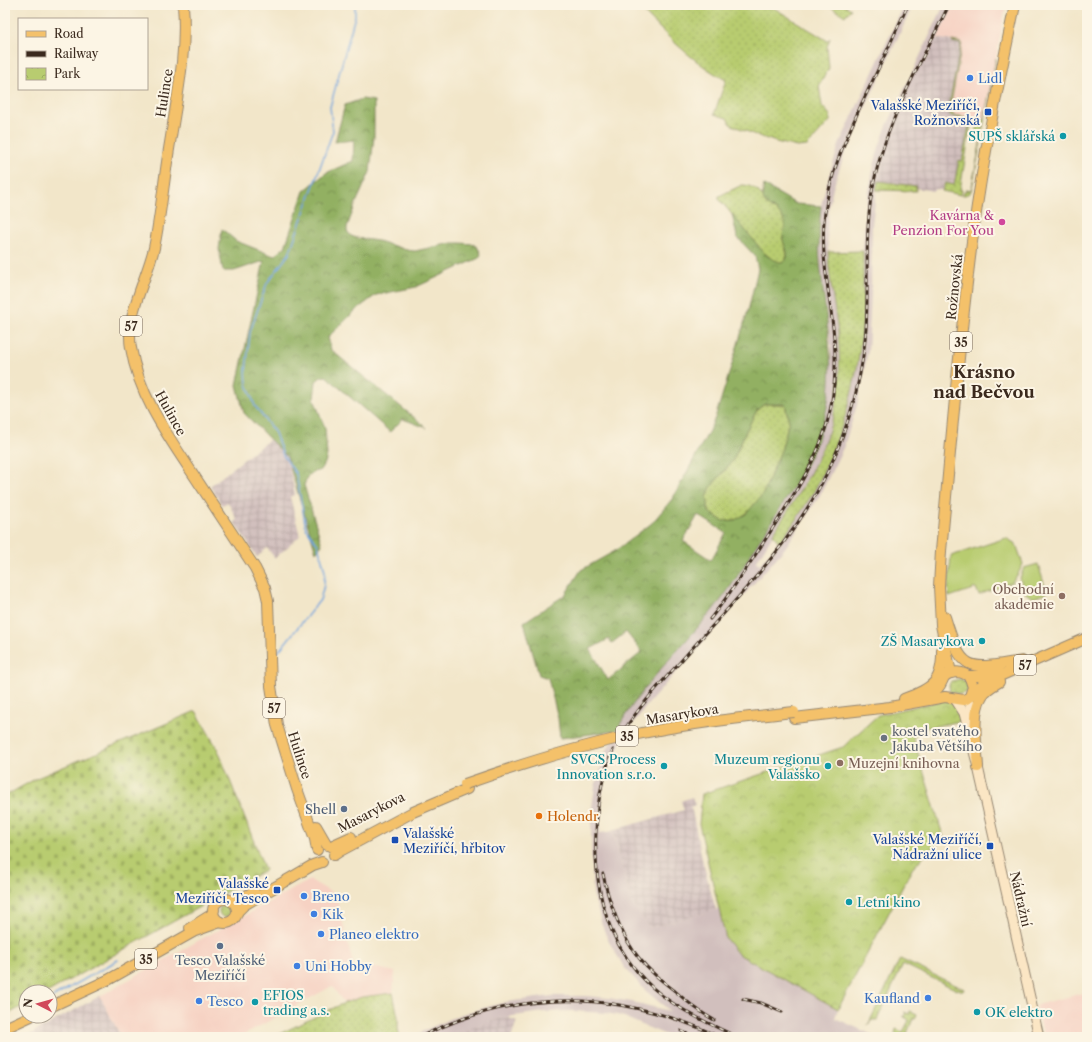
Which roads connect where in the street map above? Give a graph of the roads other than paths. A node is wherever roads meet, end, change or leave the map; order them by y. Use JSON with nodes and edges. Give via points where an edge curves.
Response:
{"nodes":[{"id":1,"x":1015,"y":5,"type":"edge"},
{"id":2,"x":184,"y":9,"type":"edge"},
{"id":3,"x":940,"y":598,"type":"junction"},
{"id":4,"x":941,"y":624,"type":"junction"},
{"id":5,"x":1087,"y":633,"type":"edge"},
{"id":6,"x":1087,"y":639,"type":"edge"},
{"id":7,"x":1061,"y":649,"type":"junction"},
{"id":8,"x":1022,"y":661,"type":"junction"},
{"id":9,"x":951,"y":673,"type":"junction"},
{"id":10,"x":966,"y":675,"type":"junction"},
{"id":11,"x":952,"y":698,"type":"junction"},
{"id":12,"x":969,"y":698,"type":"junction"},
{"id":13,"x":904,"y":699,"type":"junction"},
{"id":14,"x":794,"y":715,"type":"junction"},
{"id":15,"x":978,"y":767,"type":"junction"},
{"id":16,"x":303,"y":803,"type":"junction"},
{"id":17,"x":331,"y":849,"type":"junction"},
{"id":18,"x":317,"y":851,"type":"junction"},
{"id":19,"x":322,"y":862,"type":"junction"},
{"id":20,"x":231,"y":901,"type":"junction"},
{"id":21,"x":214,"y":910,"type":"junction"},
{"id":22,"x":237,"y":912,"type":"junction"},
{"id":23,"x":220,"y":922,"type":"junction"},
{"id":24,"x":60,"y":1002,"type":"joint"},
{"id":25,"x":18,"y":1022,"type":"edge"},
{"id":26,"x":5,"y":1028,"type":"edge"},
{"id":27,"x":1039,"y":1037,"type":"edge"}],
"edges":[{"from":1,"to":3,"type":"main road","name":"Rožnovská","number":"35","via":[[971,249],[941,551]]},
{"from":2,"to":16,"type":"main road","name":"Hulince","number":"57","via":[[182,69],[156,233],[132,320],[131,349],[145,392],[163,429],[255,568],[265,588],[269,608],[270,675],[275,717]]},
{"from":3,"to":4,"type":"main road","name":"Rožnovská","number":"35"},
{"from":3,"to":8,"type":"main road","number":"57","via":[[953,642],[965,661],[977,667],[985,667]]},
{"from":3,"to":10,"type":"main road","name":"Rožnovská","number":"35","via":[[950,646],[956,663]]},
{"from":4,"to":9,"type":"main road","name":"Rožnovská","number":"35"},
{"from":4,"to":13,"type":"main road","number":"35","via":[[942,661],[938,678],[926,690]]},
{"from":5,"to":8,"type":"main road","number":"57"},
{"from":6,"to":7,"type":"main road","number":"57"},
{"from":7,"to":12,"type":"main road","number":"57","via":[[986,682]]},
{"from":7,"to":15,"type":"main road","via":[[1006,677],[982,695],[976,721]]},
{"from":8,"to":10,"type":"main road","number":"57","via":[[980,676]]},
{"from":9,"to":10,"type":"main road"},
{"from":9,"to":11,"type":"main road","number":"35","via":[[946,688]]},
{"from":9,"to":13,"type":"main road","name":"Masarykova","number":"35","via":[[929,694]]},
{"from":10,"to":12,"type":"main road","number":"35","via":[[973,684]]},
{"from":11,"to":12,"type":"main road","number":"35"},
{"from":11,"to":14,"type":"main road","name":"Masarykova","number":"35","via":[[938,698],[890,707]]},
{"from":11,"to":15,"type":"main road","name":"Nádražní","via":[[964,713]]},
{"from":12,"to":15,"type":"main road","name":"Nádražní"},
{"from":13,"to":14,"type":"main road","name":"Masarykova","number":"35"},
{"from":14,"to":17,"type":"main road","name":"Masarykova","number":"35","via":[[630,742],[547,762],[466,787],[340,850]]},
{"from":15,"to":27,"type":"main road","name":"Nádražní"},
{"from":16,"to":17,"type":"main road","name":"Hulince","number":"57"},
{"from":16,"to":18,"type":"main road","name":"Hulince","number":"57"},
{"from":17,"to":18,"type":"main road","number":"35","via":[[321,846]]},
{"from":17,"to":19,"type":"main road","number":"35","via":[[330,862]]},
{"from":18,"to":19,"type":"main road","via":[[317,857]]},
{"from":18,"to":20,"type":"main road","number":"35","via":[[301,865],[252,893]]},
{"from":19,"to":22,"type":"main road","number":"35","via":[[244,904]]},
{"from":20,"to":21,"type":"main road","number":"35","via":[[220,901]]},
{"from":20,"to":22,"type":"main road"},
{"from":21,"to":23,"type":"main road","via":[[215,917]]},
{"from":21,"to":24,"type":"main road","number":"35","via":[[211,915],[193,926]]},
{"from":22,"to":23,"type":"main road","number":"35","via":[[231,922]]},
{"from":23,"to":24,"type":"main road","number":"35","via":[[195,931],[108,980]]},
{"from":25,"to":26,"type":"main road"}]}
